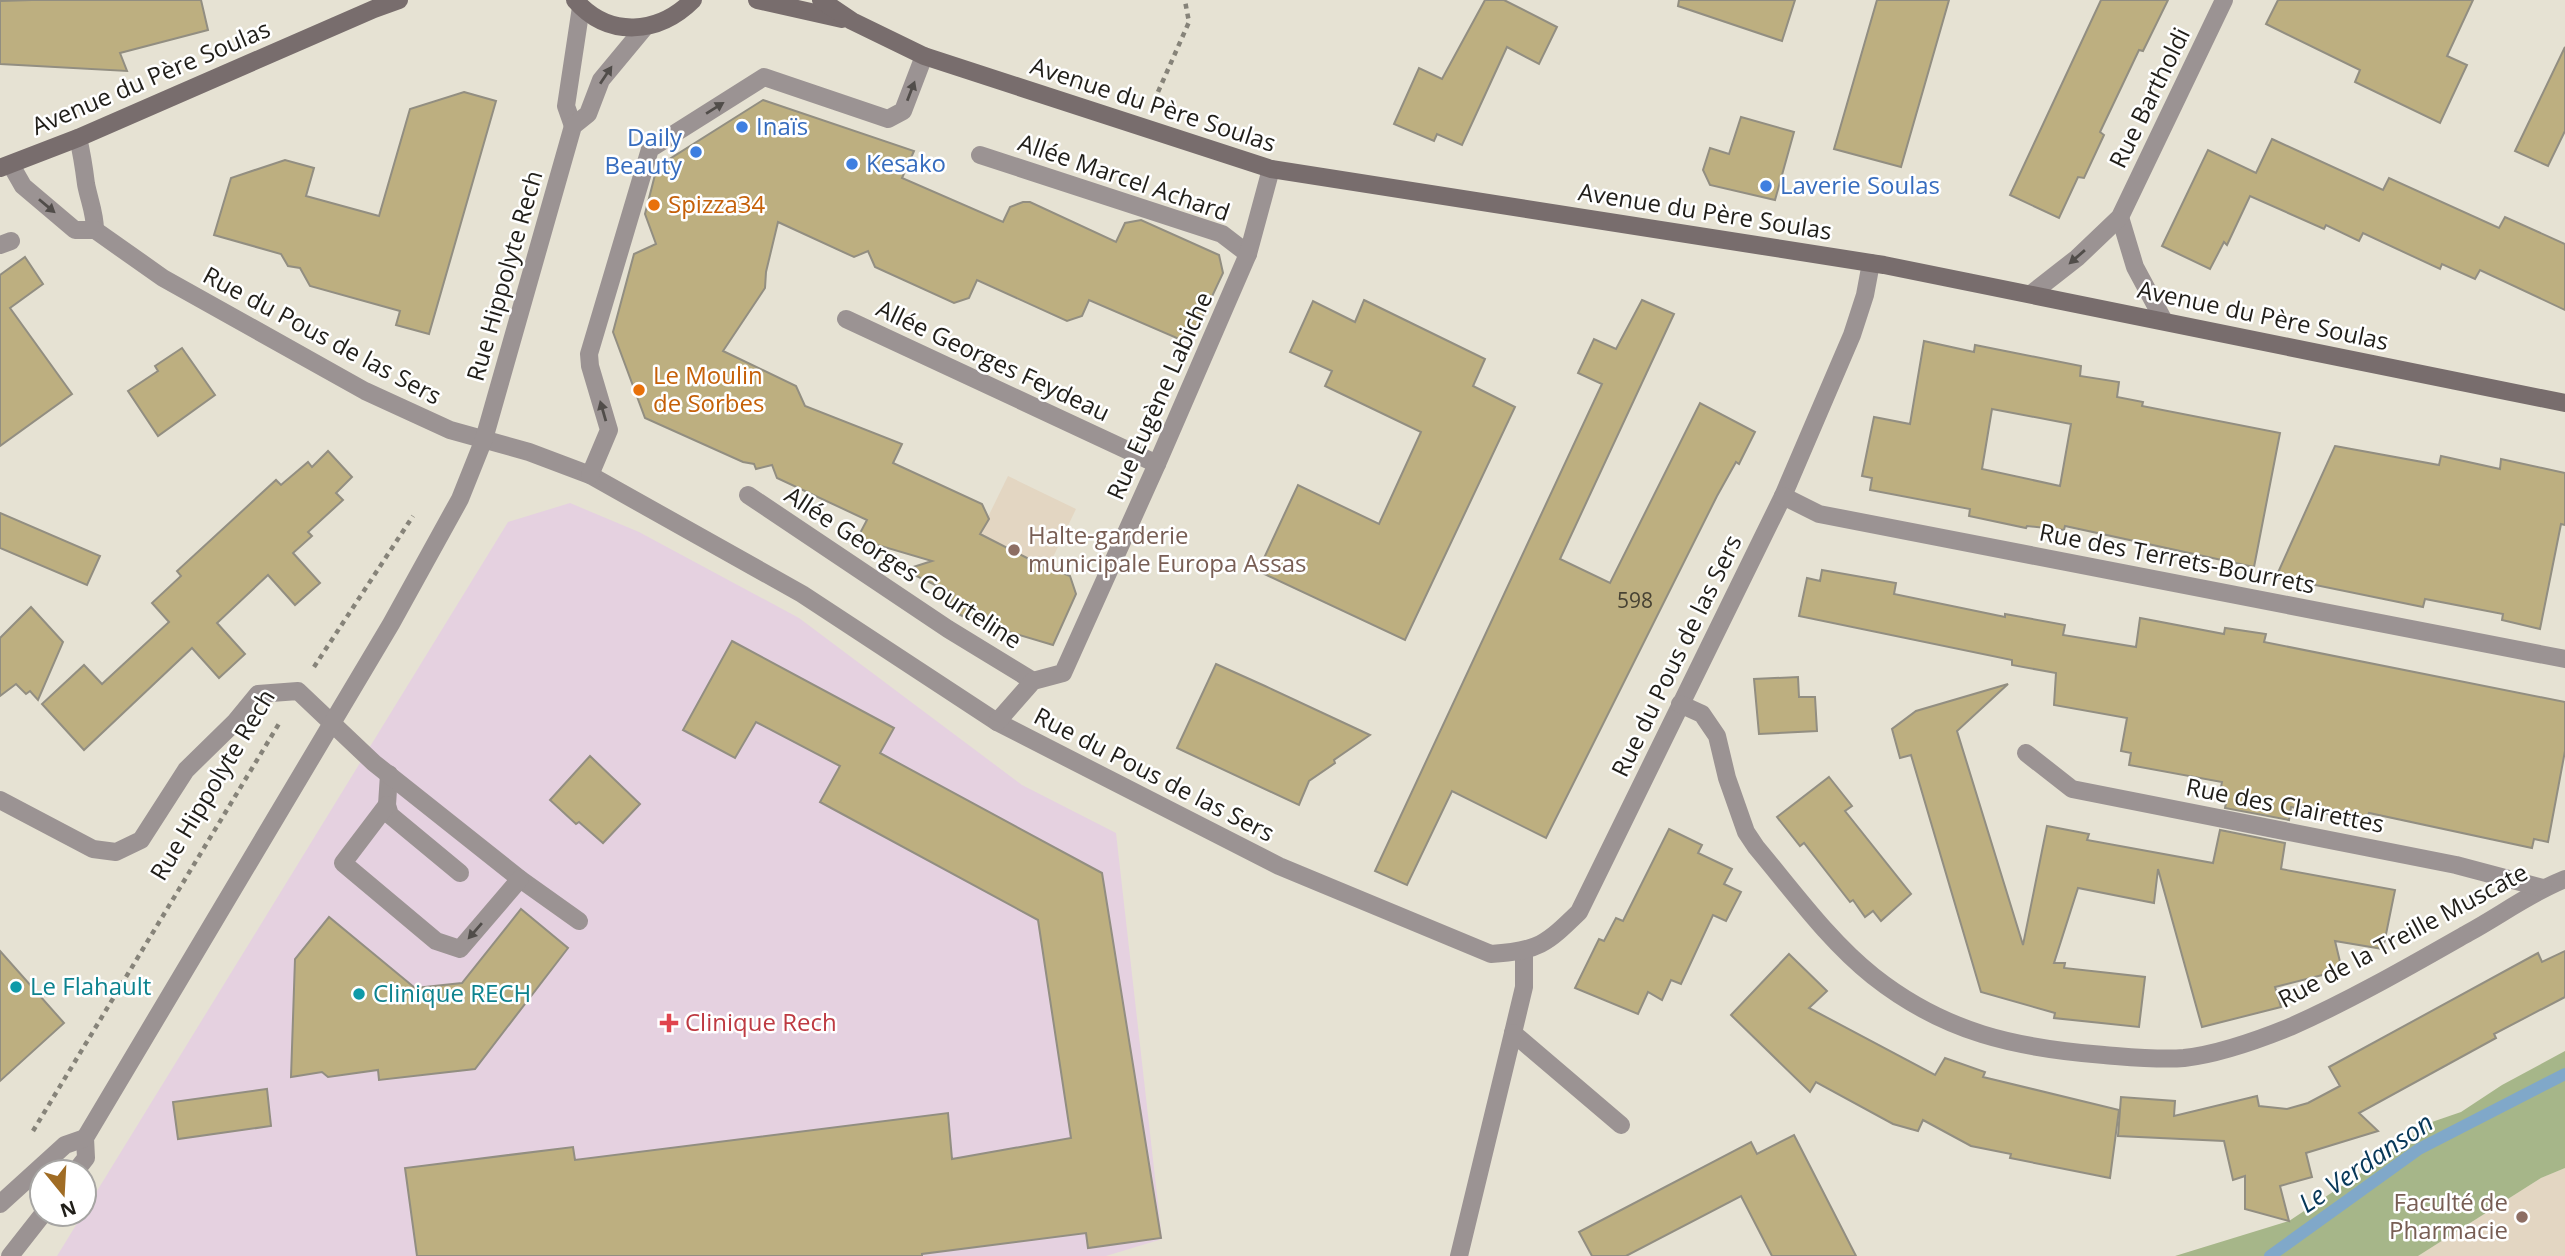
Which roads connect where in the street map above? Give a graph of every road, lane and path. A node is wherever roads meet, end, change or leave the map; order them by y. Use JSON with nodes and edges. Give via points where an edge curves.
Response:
{"nodes":[{"id":1,"x":399,"y":0,"type":"edge"},
{"id":2,"x":693,"y":0,"type":"edge"},
{"id":3,"x":757,"y":0,"type":"edge"},
{"id":4,"x":821,"y":0,"type":"edge"},
{"id":5,"x":2224,"y":0,"type":"edge"},
{"id":6,"x":1185,"y":1,"type":"edge"},
{"id":7,"x":578,"y":3,"type":"edge"},
{"id":8,"x":852,"y":21,"type":"junction"},
{"id":9,"x":645,"y":27,"type":"junction"},
{"id":10,"x":924,"y":56,"type":"junction"},
{"id":11,"x":573,"y":126,"type":"junction"},
{"id":12,"x":1142,"y":127,"type":"junction"},
{"id":13,"x":78,"y":138,"type":"junction"},
{"id":14,"x":980,"y":155,"type":"dead end"},
{"id":15,"x":5,"y":167,"type":"edge"},
{"id":16,"x":1271,"y":169,"type":"junction"},
{"id":17,"x":2120,"y":217,"type":"junction"},
{"id":18,"x":95,"y":230,"type":"junction"},
{"id":19,"x":1248,"y":254,"type":"junction"},
{"id":20,"x":1871,"y":263,"type":"junction"},
{"id":21,"x":2031,"y":294,"type":"junction"},
{"id":22,"x":846,"y":319,"type":"dead end"},
{"id":23,"x":2164,"y":320,"type":"junction"},
{"id":24,"x":2565,"y":403,"type":"edge"},
{"id":25,"x":484,"y":439,"type":"junction"},
{"id":26,"x":1157,"y":464,"type":"junction"},
{"id":27,"x":590,"y":475,"type":"junction"},
{"id":28,"x":748,"y":495,"type":"dead end"},
{"id":29,"x":1783,"y":496,"type":"junction"},
{"id":30,"x":416,"y":512,"type":"dead end"},
{"id":31,"x":2565,"y":659,"type":"edge"},
{"id":32,"x":1033,"y":681,"type":"junction"},
{"id":33,"x":298,"y":691,"type":"junction"},
{"id":34,"x":1680,"y":704,"type":"junction"},
{"id":35,"x":332,"y":722,"type":"junction"},
{"id":36,"x":997,"y":722,"type":"junction"},
{"id":37,"x":2026,"y":753,"type":"dead end"},
{"id":38,"x":389,"y":774,"type":"junction"},
{"id":39,"x":0,"y":800,"type":"edge"},
{"id":40,"x":387,"y":805,"type":"junction"},
{"id":41,"x":460,"y":873,"type":"dead end"},
{"id":42,"x":520,"y":879,"type":"junction"},
{"id":43,"x":2565,"y":879,"type":"edge"},
{"id":44,"x":2543,"y":888,"type":"junction"},
{"id":45,"x":579,"y":921,"type":"dead end"},
{"id":46,"x":1524,"y":952,"type":"junction"},
{"id":47,"x":1513,"y":1032,"type":"junction"},
{"id":48,"x":1621,"y":1125,"type":"dead end"},
{"id":49,"x":85,"y":1138,"type":"junction"},
{"id":50,"x":26,"y":1139,"type":"dead end"},
{"id":51,"x":86,"y":1158,"type":"edge"},
{"id":52,"x":0,"y":1204,"type":"edge"},
{"id":53,"x":32,"y":1228,"type":"edge"},
{"id":54,"x":10,"y":1256,"type":"edge"},
{"id":55,"x":1459,"y":1256,"type":"edge"}],
"edges":[{"from":1,"to":13,"type":"main road","name":"Avenue du Père Soulas"},
{"from":2,"to":9,"type":"main road","via":[[664,22]]},
{"from":3,"to":8,"type":"main road","name":"Avenue du Père Soulas"},
{"from":4,"to":8,"type":"main road","name":"Avenue du Père Soulas"},
{"from":5,"to":17,"type":"street","name":"Rue Bartholdi"},
{"from":6,"to":12,"type":"path","via":[[1189,22]]},
{"from":7,"to":9,"type":"main road","via":[[600,20],[622,27]]},
{"from":7,"to":11,"type":"street","name":"Rue Hippolyte Rech","via":[[566,106]]},
{"from":8,"to":10,"type":"main road","name":"Avenue du Père Soulas"},
{"from":11,"to":9,"type":"street","name":"Rue Hippolyte Rech","one_way":true,"via":[[588,114],[601,80]]},
{"from":10,"to":12,"type":"main road","name":"Avenue du Père Soulas"},
{"from":27,"to":10,"type":"street","one_way":true,"via":[[609,429],[589,354],[650,149],[764,78],[888,119],[903,111]]},
{"from":11,"to":25,"type":"street","name":"Rue Hippolyte Rech"},
{"from":12,"to":16,"type":"main road","name":"Avenue du Père Soulas"},
{"from":13,"to":15,"type":"main road","name":"Avenue du Père Soulas"},
{"from":13,"to":18,"type":"street"},
{"from":14,"to":19,"type":"street","name":"Allée Marcel Achard","via":[[1222,234]]},
{"from":15,"to":18,"type":"street","name":"Rue du Pous de las Sers","one_way":true,"via":[[75,230]]},
{"from":16,"to":19,"type":"street","name":"Rue Eugène Labiche"},
{"from":16,"to":20,"type":"main road","name":"Avenue du Père Soulas"},
{"from":17,"to":21,"type":"street","name":"Rue Bartholdi","one_way":true},
{"from":17,"to":23,"type":"street","via":[[2135,267]]},
{"from":18,"to":25,"type":"street","name":"Rue du Pous de las Sers","via":[[163,278],[365,391],[434,423]]},
{"from":19,"to":26,"type":"street","name":"Rue Eugène Labiche"},
{"from":20,"to":21,"type":"main road","name":"Avenue du Père Soulas"},
{"from":20,"to":29,"type":"street","name":"Rue du Pous de las Sers","via":[[1852,335]]},
{"from":21,"to":23,"type":"main road","name":"Avenue du Père Soulas"},
{"from":22,"to":26,"type":"street","name":"Allée Georges Feydeau"},
{"from":23,"to":24,"type":"main road","name":"Avenue du Père Soulas"},
{"from":25,"to":27,"type":"street","name":"Rue du Pous de las Sers"},
{"from":25,"to":35,"type":"street","name":"Rue Hippolyte Rech","via":[[460,499]]},
{"from":26,"to":32,"type":"street","name":"Rue Eugène Labiche","via":[[1063,673]]},
{"from":27,"to":36,"type":"street","name":"Rue du Pous de las Sers","via":[[802,594]]},
{"from":28,"to":32,"type":"street","name":"Allée Georges Courteline"},
{"from":29,"to":31,"type":"street","name":"Rue des Terrets-Bourrets","via":[[1819,514]]},
{"from":29,"to":34,"type":"street","name":"Rue du Pous de las Sers"},
{"from":30,"to":33,"type":"path","name":"Rue Hippolyte Rech"},
{"from":32,"to":36,"type":"street","name":"Rue Eugène Labiche"},
{"from":33,"to":35,"type":"street"},
{"from":33,"to":39,"type":"street","via":[[258,694],[186,770],[141,840],[116,852],[93,849]]},
{"from":33,"to":50,"type":"path","name":"Rue Hippolyte Rech"},
{"from":34,"to":44,"type":"street","name":"Rue de la Treille Muscate","via":[[1702,714],[1717,736],[1727,778],[1755,847],[1838,943],[1909,1000],[1955,1026],[2009,1042],[2057,1051],[2184,1058],[2236,1046],[2343,1001]]},
{"from":34,"to":46,"type":"street","name":"Rue du Pous de las Sers","via":[[1579,912],[1551,939]]},
{"from":35,"to":38,"type":"street"},
{"from":35,"to":49,"type":"street","name":"Rue Hippolyte Rech"},
{"from":36,"to":46,"type":"street","name":"Rue du Pous de las Sers","via":[[1279,866],[1491,954]]},
{"from":37,"to":44,"type":"street","name":"Rue des Clairettes","via":[[2072,789],[2456,865]]},
{"from":38,"to":40,"type":"street"},
{"from":38,"to":42,"type":"street"},
{"from":40,"to":41,"type":"street","via":[[390,815]]},
{"from":42,"to":40,"type":"street","one_way":true,"via":[[460,949],[436,941],[343,863]]},
{"from":42,"to":45,"type":"street"},
{"from":43,"to":44,"type":"street","name":"Rue de la Treille Muscate"},
{"from":46,"to":47,"type":"street","via":[[1524,987]]},
{"from":47,"to":48,"type":"street"},
{"from":47,"to":55,"type":"street"},
{"from":49,"to":51,"type":"street","name":"Rue Hippolyte Rech"},
{"from":49,"to":52,"type":"street","via":[[65,1144]]},
{"from":53,"to":54,"type":"street"}]}
